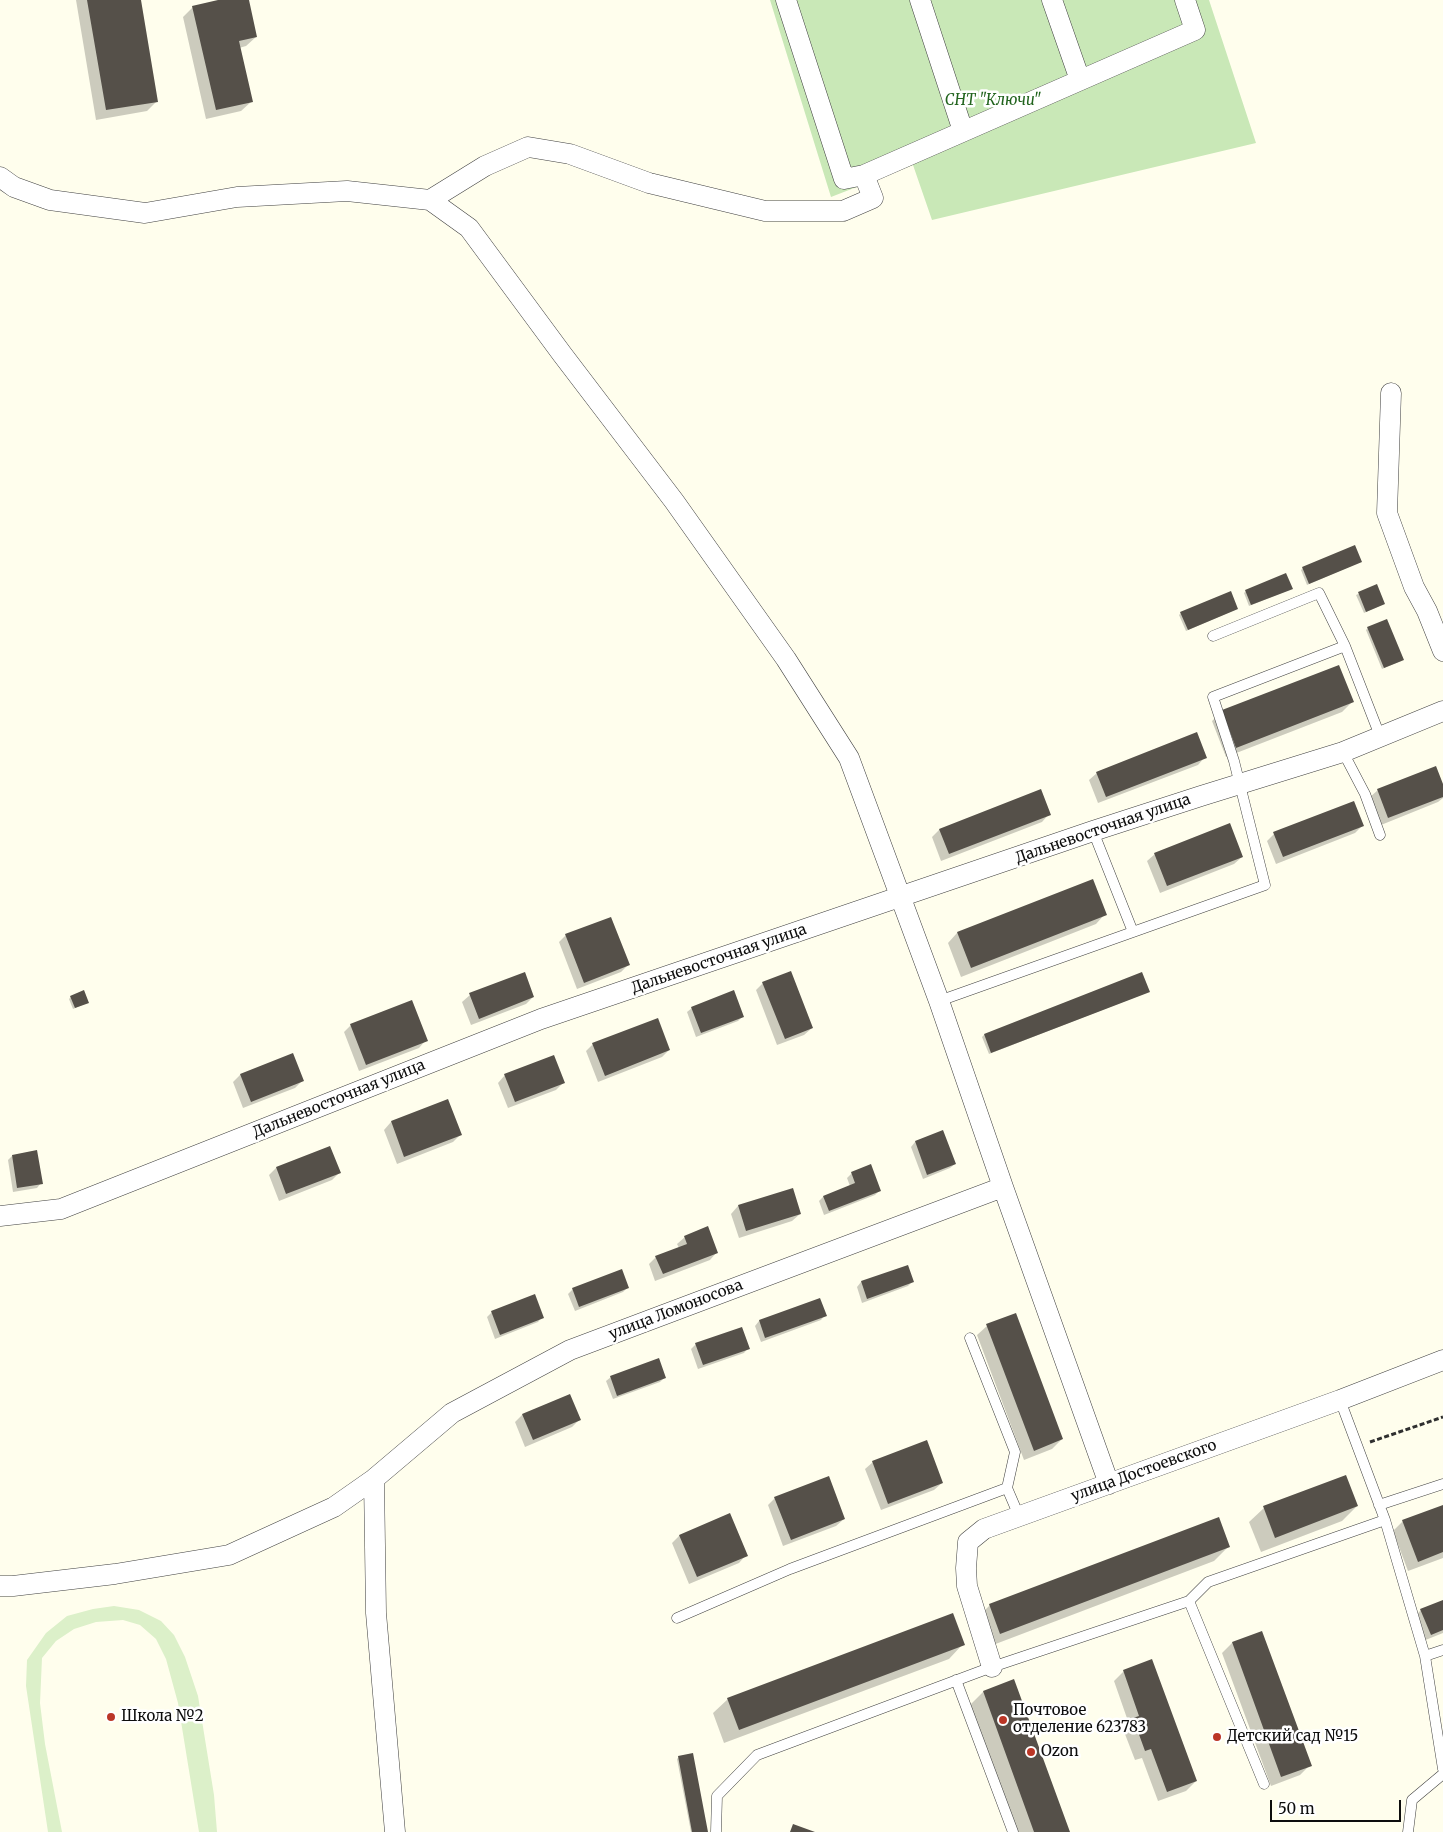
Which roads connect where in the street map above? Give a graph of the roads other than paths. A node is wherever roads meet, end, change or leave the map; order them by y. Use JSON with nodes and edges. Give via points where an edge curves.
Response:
{"nodes":[{"id":1,"x":786,"y":0,"type":"edge"},
{"id":2,"x":920,"y":0,"type":"edge"},
{"id":3,"x":1052,"y":0,"type":"edge"},
{"id":4,"x":1185,"y":0,"type":"edge"},
{"id":5,"x":1080,"y":80,"type":"junction"},
{"id":6,"x":963,"y":131,"type":"junction"},
{"id":7,"x":864,"y":175,"type":"junction"},
{"id":8,"x":0,"y":177,"type":"edge"},
{"id":9,"x":430,"y":200,"type":"junction"},
{"id":10,"x":1390,"y":393,"type":"dead end"},
{"id":11,"x":1214,"y":636,"type":"dead end"},
{"id":12,"x":1345,"y":646,"type":"junction"},
{"id":13,"x":1443,"y":651,"type":"edge"},
{"id":14,"x":1443,"y":711,"type":"edge"},
{"id":15,"x":1380,"y":736,"type":"junction"},
{"id":16,"x":1343,"y":752,"type":"junction"},
{"id":17,"x":1240,"y":784,"type":"junction"},
{"id":18,"x":1094,"y":831,"type":"junction"},
{"id":19,"x":1380,"y":835,"type":"dead end"},
{"id":20,"x":901,"y":898,"type":"junction"},
{"id":21,"x":1132,"y":932,"type":"junction"},
{"id":22,"x":939,"y":1000,"type":"junction"},
{"id":23,"x":1003,"y":1187,"type":"junction"},
{"id":24,"x":0,"y":1216,"type":"edge"},
{"id":25,"x":970,"y":1338,"type":"dead end"},
{"id":26,"x":1443,"y":1360,"type":"edge"},
{"id":27,"x":1340,"y":1400,"type":"junction"},
{"id":28,"x":374,"y":1479,"type":"junction"},
{"id":29,"x":1109,"y":1484,"type":"junction"},
{"id":30,"x":1443,"y":1484,"type":"edge"},
{"id":31,"x":1008,"y":1488,"type":"junction"},
{"id":32,"x":1379,"y":1505,"type":"junction"},
{"id":33,"x":1019,"y":1516,"type":"junction"},
{"id":34,"x":1384,"y":1520,"type":"junction"},
{"id":35,"x":0,"y":1586,"type":"edge"},
{"id":36,"x":1189,"y":1601,"type":"junction"},
{"id":37,"x":676,"y":1618,"type":"dead end"},
{"id":38,"x":1443,"y":1650,"type":"edge"},
{"id":39,"x":1426,"y":1656,"type":"junction"},
{"id":40,"x":992,"y":1667,"type":"junction"},
{"id":41,"x":956,"y":1680,"type":"junction"},
{"id":42,"x":1443,"y":1769,"type":"edge"},
{"id":43,"x":1443,"y":1774,"type":"edge"},
{"id":44,"x":1264,"y":1784,"type":"dead end"},
{"id":45,"x":395,"y":1832,"type":"edge"},
{"id":46,"x":716,"y":1832,"type":"edge"},
{"id":47,"x":1012,"y":1832,"type":"edge"},
{"id":48,"x":1407,"y":1832,"type":"edge"}],
"edges":[{"from":1,"to":7,"type":"street","via":[[844,178]]},
{"from":2,"to":6,"type":"street"},
{"from":3,"to":5,"type":"street"},
{"from":4,"to":5,"type":"street","via":[[1195,30]]},
{"from":5,"to":6,"type":"street"},
{"from":6,"to":7,"type":"street"},
{"from":7,"to":9,"type":"street","via":[[873,198],[843,211],[765,211],[649,183],[570,154],[528,147],[485,166]]},
{"from":8,"to":9,"type":"street","via":[[50,200],[145,213],[237,197],[348,191]]},
{"from":9,"to":20,"type":"street","via":[[469,228],[674,501],[786,659],[849,758]]},
{"from":10,"to":13,"type":"street","via":[[1387,513],[1414,587]]},
{"from":11,"to":12,"type":"lane","via":[[1319,593]]},
{"from":12,"to":15,"type":"lane"},
{"from":12,"to":17,"type":"lane","via":[[1213,697]]},
{"from":14,"to":15,"type":"street","name":"Дальневосточная улица"},
{"from":15,"to":16,"type":"street","name":"Дальневосточная улица"},
{"from":16,"to":17,"type":"street","name":"Дальневосточная улица"},
{"from":16,"to":19,"type":"lane","via":[[1365,794]]},
{"from":17,"to":18,"type":"street","name":"Дальневосточная улица"},
{"from":17,"to":21,"type":"lane","via":[[1265,885]]},
{"from":18,"to":20,"type":"street","name":"Дальневосточная улица"},
{"from":18,"to":21,"type":"lane"},
{"from":20,"to":22,"type":"street"},
{"from":20,"to":24,"type":"street","name":"Дальневосточная улица","via":[[540,1019],[61,1209]]},
{"from":21,"to":22,"type":"lane"},
{"from":22,"to":23,"type":"street"},
{"from":23,"to":28,"type":"street","name":"улица Ломоносова","via":[[570,1350],[452,1413]]},
{"from":23,"to":29,"type":"street"},
{"from":25,"to":31,"type":"lane","via":[[1015,1452]]},
{"from":26,"to":27,"type":"street","name":"улица Достоевского"},
{"from":27,"to":29,"type":"street","name":"улица Достоевского"},
{"from":27,"to":32,"type":"lane"},
{"from":28,"to":35,"type":"street","name":"улица Ломоносова","via":[[334,1506],[229,1555],[115,1574]]},
{"from":28,"to":45,"type":"street","via":[[376,1613]]},
{"from":29,"to":33,"type":"street","name":"улица Достоевского"},
{"from":30,"to":32,"type":"lane"},
{"from":31,"to":33,"type":"lane"},
{"from":31,"to":37,"type":"lane","via":[[790,1569]]},
{"from":32,"to":34,"type":"lane"},
{"from":33,"to":40,"type":"street","name":"улица Достоевского","via":[[984,1529],[968,1542],[967,1586]]},
{"from":34,"to":36,"type":"lane","via":[[1208,1582]]},
{"from":34,"to":39,"type":"lane"},
{"from":36,"to":40,"type":"lane"},
{"from":36,"to":44,"type":"lane"},
{"from":38,"to":39,"type":"lane"},
{"from":39,"to":42,"type":"lane"},
{"from":40,"to":41,"type":"lane"},
{"from":41,"to":46,"type":"lane","via":[[757,1755],[717,1796]]},
{"from":41,"to":47,"type":"lane"},
{"from":43,"to":48,"type":"lane","via":[[1412,1800]]}]}
